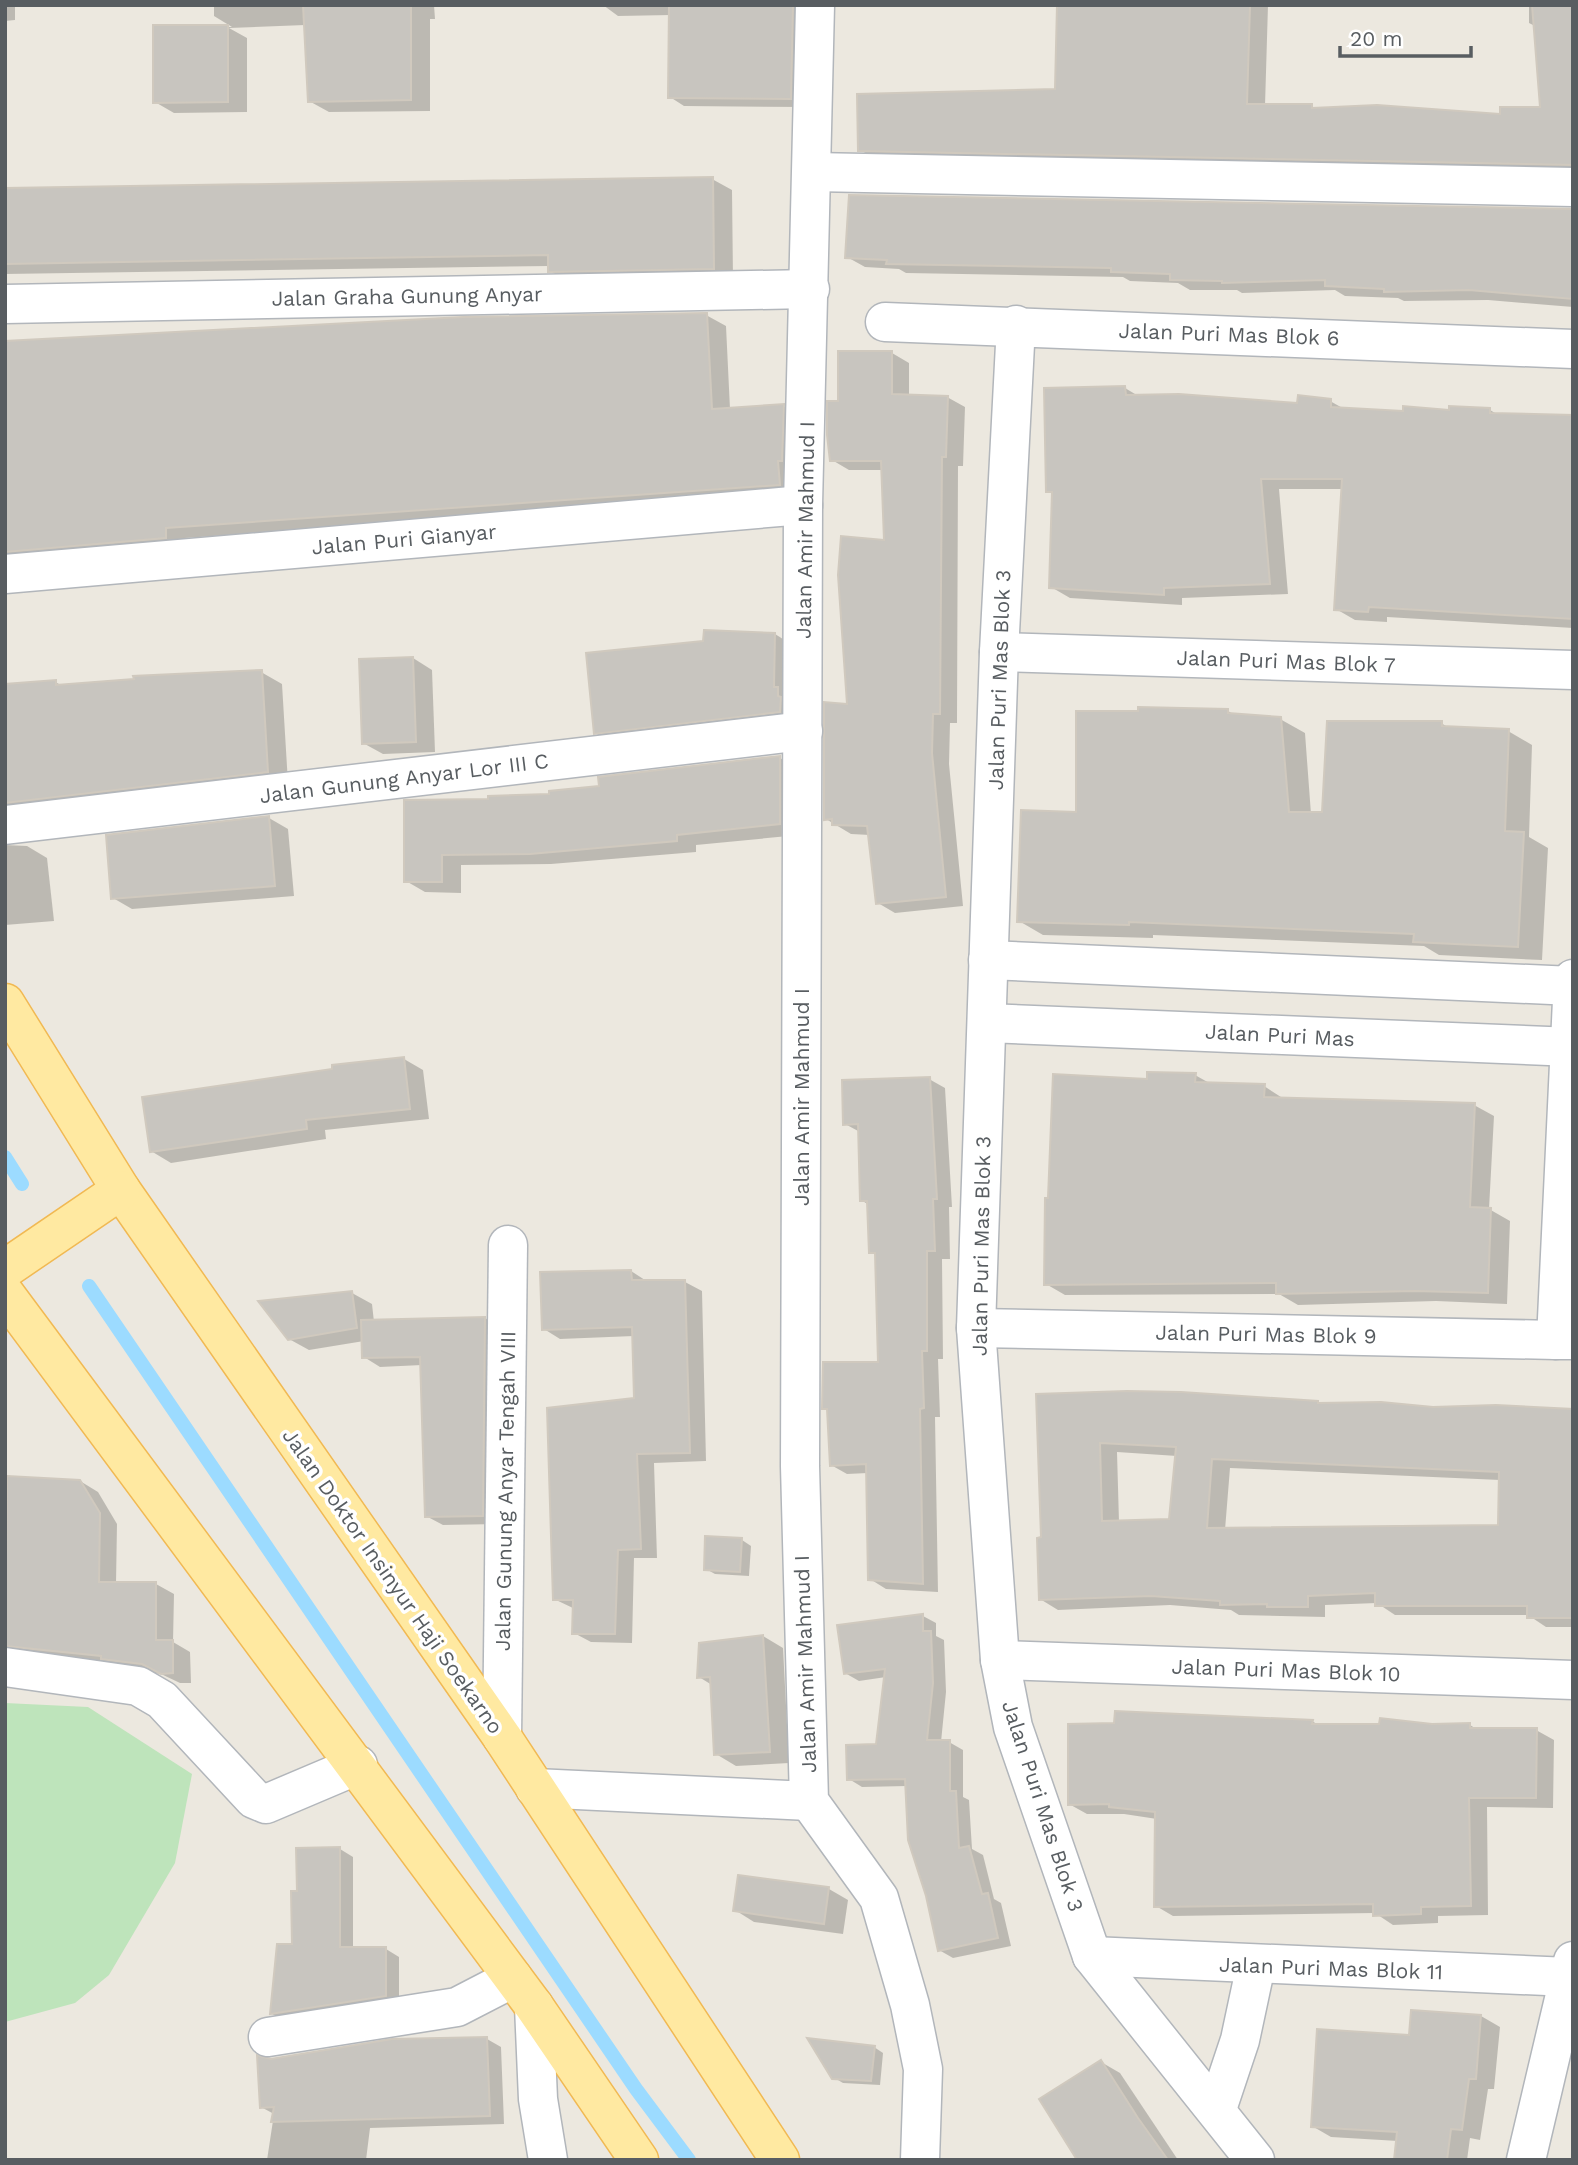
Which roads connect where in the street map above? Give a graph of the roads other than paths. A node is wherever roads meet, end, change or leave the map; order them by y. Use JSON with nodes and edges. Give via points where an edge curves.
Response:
{"nodes":[{"id":1,"x":815,"y":5,"type":"edge"},
{"id":2,"x":813,"y":172,"type":"junction"},
{"id":3,"x":1573,"y":187,"type":"edge"},
{"id":4,"x":810,"y":289,"type":"junction"},
{"id":5,"x":5,"y":304,"type":"edge"},
{"id":6,"x":885,"y":322,"type":"dead end"},
{"id":7,"x":1016,"y":325,"type":"junction"},
{"id":8,"x":1573,"y":349,"type":"edge"},
{"id":9,"x":803,"y":505,"type":"junction"},
{"id":10,"x":5,"y":574,"type":"edge"},
{"id":11,"x":999,"y":652,"type":"junction"},
{"id":12,"x":1573,"y":670,"type":"edge"},
{"id":13,"x":803,"y":731,"type":"junction"},
{"id":14,"x":5,"y":825,"type":"edge"},
{"id":15,"x":988,"y":960,"type":"junction"},
{"id":16,"x":1573,"y":979,"type":"edge"},
{"id":17,"x":1573,"y":986,"type":"edge"},
{"id":18,"x":5,"y":1003,"type":"edge"},
{"id":19,"x":987,"y":1023,"type":"junction"},
{"id":20,"x":1571,"y":1047,"type":"edge"},
{"id":21,"x":121,"y":1190,"type":"junction"},
{"id":22,"x":508,"y":1245,"type":"dead end"},
{"id":23,"x":5,"y":1269,"type":"edge"},
{"id":24,"x":5,"y":1294,"type":"edge"},
{"id":25,"x":976,"y":1328,"type":"junction"},
{"id":26,"x":1564,"y":1340,"type":"edge"},
{"id":27,"x":1000,"y":1660,"type":"junction"},
{"id":28,"x":5,"y":1667,"type":"edge"},
{"id":29,"x":1573,"y":1680,"type":"edge"},
{"id":30,"x":502,"y":1737,"type":"junction"},
{"id":31,"x":358,"y":1765,"type":"junction"},
{"id":32,"x":535,"y":1788,"type":"junction"},
{"id":33,"x":809,"y":1801,"type":"junction"},
{"id":34,"x":1092,"y":1956,"type":"junction"},
{"id":35,"x":1256,"y":1965,"type":"junction"},
{"id":36,"x":1571,"y":1969,"type":"edge"},
{"id":37,"x":524,"y":1992,"type":"junction"},
{"id":38,"x":268,"y":2037,"type":"dead end"},
{"id":39,"x":1217,"y":2109,"type":"junction"},
{"id":40,"x":548,"y":2160,"type":"edge"},
{"id":41,"x":639,"y":2160,"type":"edge"},
{"id":42,"x":780,"y":2160,"type":"edge"},
{"id":43,"x":920,"y":2160,"type":"edge"},
{"id":44,"x":1255,"y":2160,"type":"edge"},
{"id":45,"x":1526,"y":2160,"type":"edge"}],
"edges":[{"from":1,"to":2,"type":"street","name":"Jalan Amir Mahmud I"},
{"from":2,"to":3,"type":"street"},
{"from":2,"to":4,"type":"street","name":"Jalan Amir Mahmud I"},
{"from":4,"to":5,"type":"street","name":"Jalan Graha Gunung Anyar"},
{"from":4,"to":9,"type":"street","name":"Jalan Amir Mahmud I"},
{"from":6,"to":7,"type":"street","name":"Jalan Puri Mas Blok 6"},
{"from":7,"to":8,"type":"street","name":"Jalan Puri Mas Blok 6"},
{"from":7,"to":11,"type":"street","name":"Jalan Puri Mas Blok 3"},
{"from":9,"to":10,"type":"street","name":"Jalan Puri Gianyar"},
{"from":9,"to":13,"type":"street","name":"Jalan Amir Mahmud I"},
{"from":11,"to":12,"type":"street","name":"Jalan Puri Mas Blok 7"},
{"from":11,"to":15,"type":"street","name":"Jalan Puri Mas Blok 3"},
{"from":13,"to":14,"type":"street","name":"Jalan Gunung Anyar Lor III C"},
{"from":13,"to":33,"type":"street","name":"Jalan Amir Mahmud I","via":[[800,1466]]},
{"from":15,"to":17,"type":"street"},
{"from":15,"to":19,"type":"street","name":"Jalan Puri Mas Blok 3"},
{"from":16,"to":17,"type":"street","name":"Jalan Puri Mas Blok 9"},
{"from":17,"to":20,"type":"street","name":"Jalan Puri Mas Blok 9"},
{"from":18,"to":21,"type":"main road","name":"Jalan Doktor Insinyur Haji Soekarno"},
{"from":19,"to":20,"type":"street","name":"Jalan Puri Mas"},
{"from":19,"to":25,"type":"street","name":"Jalan Puri Mas Blok 3"},
{"from":20,"to":26,"type":"street","name":"Jalan Puri Mas Blok 9"},
{"from":21,"to":23,"type":"main road"},
{"from":21,"to":30,"type":"main road","name":"Jalan Doktor Insinyur Haji Soekarno"},
{"from":22,"to":30,"type":"street","name":"Jalan Gunung Anyar Tengah VIII"},
{"from":24,"to":31,"type":"main road"},
{"from":25,"to":26,"type":"street","name":"Jalan Puri Mas Blok 9"},
{"from":25,"to":27,"type":"street","name":"Jalan Puri Mas Blok 3"},
{"from":27,"to":29,"type":"street","name":"Jalan Puri Mas Blok 10"},
{"from":27,"to":34,"type":"street","name":"Jalan Puri Mas Blok 3","via":[[1013,1727]]},
{"from":28,"to":31,"type":"street","via":[[138,1686],[162,1700],[254,1799],[266,1804]]},
{"from":30,"to":32,"type":"main road","name":"Jalan Doktor Insinyur Haji Soekarno"},
{"from":31,"to":37,"type":"main road"},
{"from":32,"to":33,"type":"street"},
{"from":32,"to":42,"type":"main road","name":"Jalan Doktor Insinyur Haji Soekarno"},
{"from":33,"to":43,"type":"street","name":"Jalan Amir Mahmud I","via":[[879,1898],[923,2069]]},
{"from":34,"to":35,"type":"street","name":"Jalan Puri Mas Blok 11"},
{"from":34,"to":39,"type":"street","name":"Jalan Puri Mas Blok 3"},
{"from":35,"to":36,"type":"street","name":"Jalan Puri Mas Blok 11"},
{"from":35,"to":39,"type":"street","via":[[1240,2040]]},
{"from":36,"to":45,"type":"street"},
{"from":37,"to":38,"type":"street"},
{"from":37,"to":40,"type":"street"},
{"from":37,"to":41,"type":"main road"},
{"from":39,"to":44,"type":"street","name":"Jalan Puri Mas Blok 3"}]}
